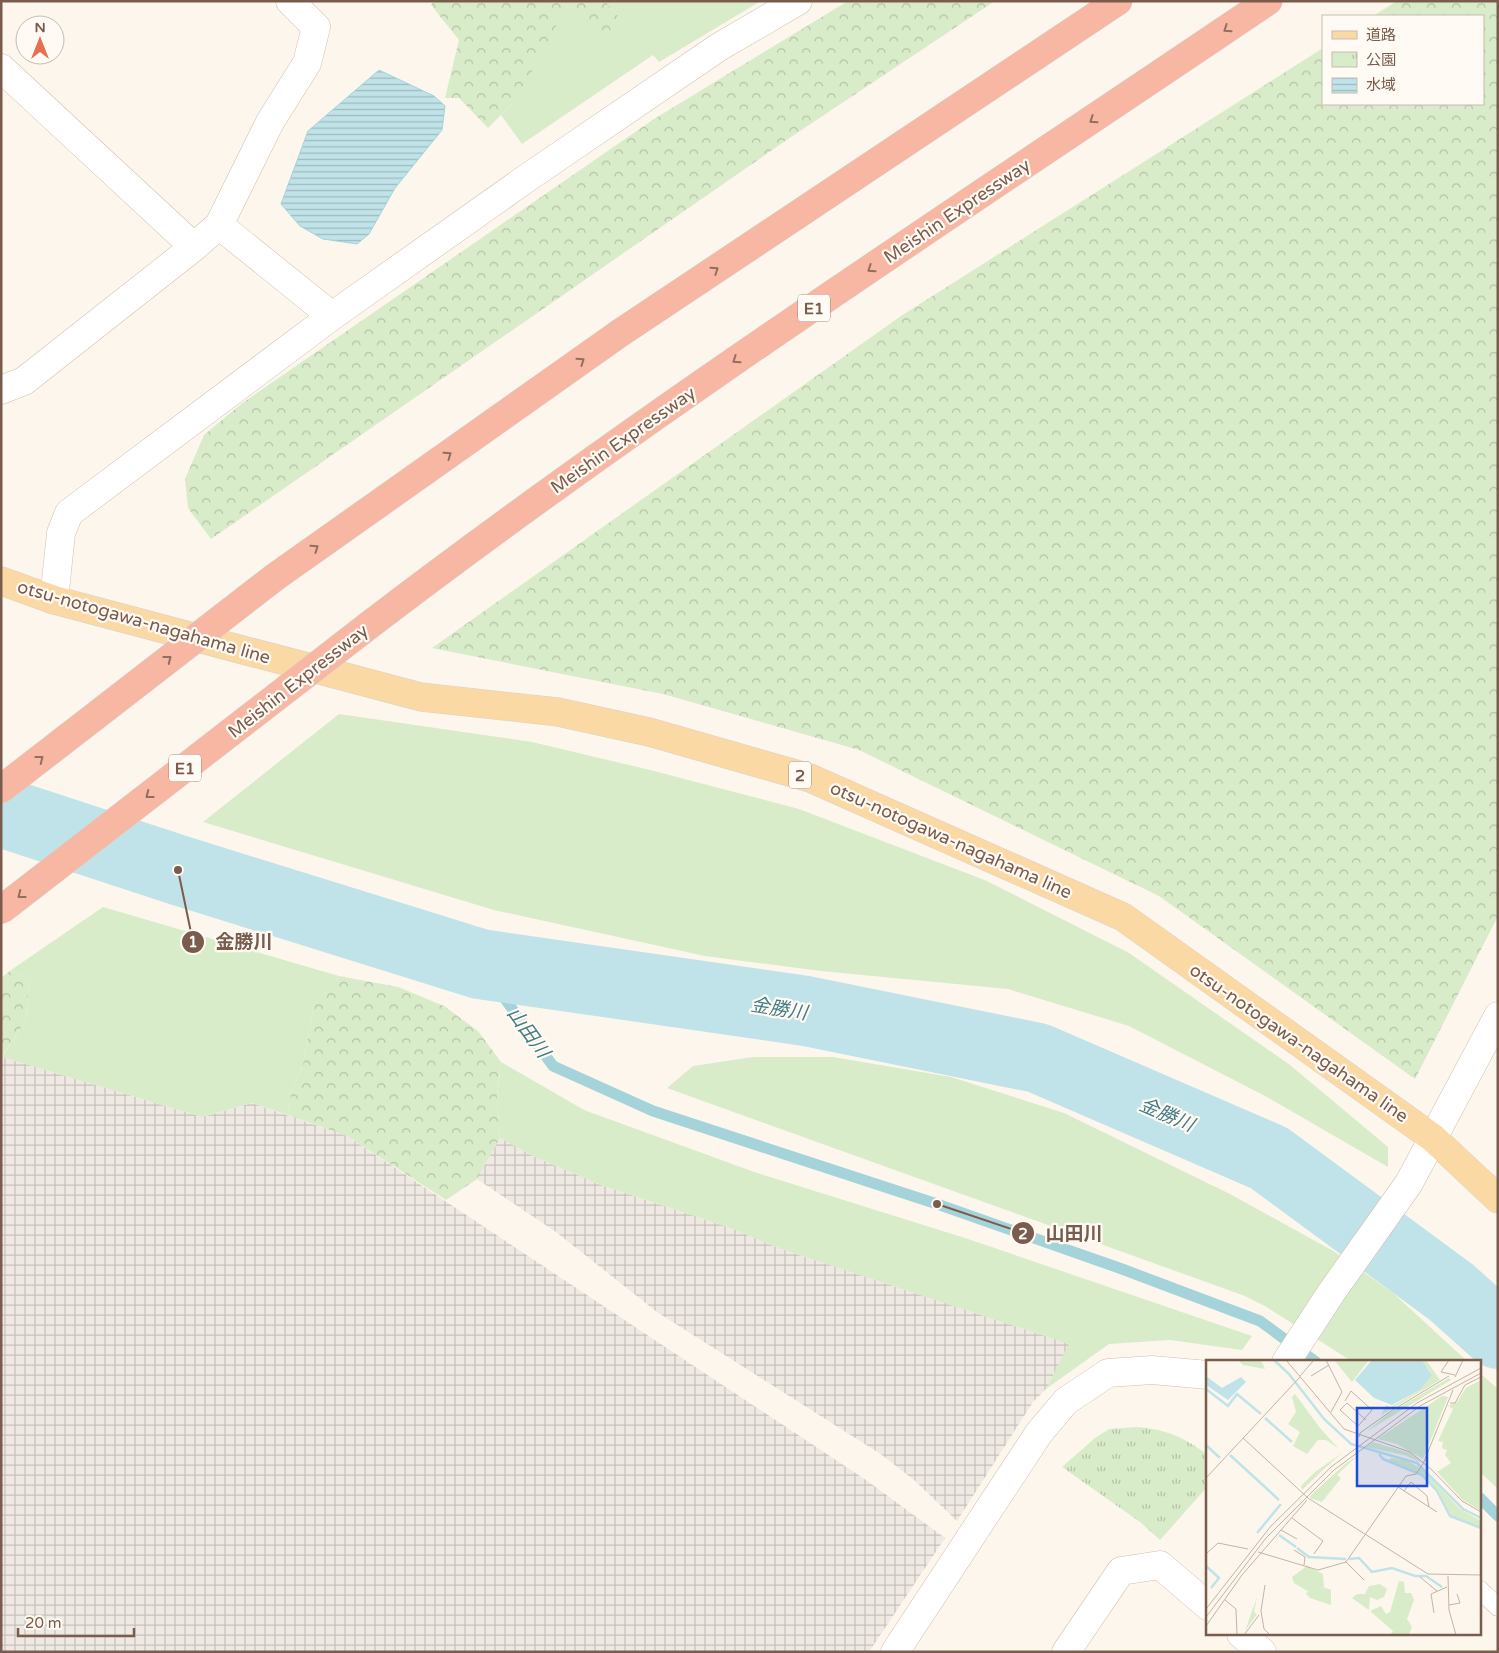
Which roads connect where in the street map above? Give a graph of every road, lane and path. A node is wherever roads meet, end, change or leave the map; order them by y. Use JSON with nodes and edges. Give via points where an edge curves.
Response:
{"nodes":[{"id":1,"x":290,"y":1,"type":"edge"},
{"id":2,"x":798,"y":1,"type":"edge"},
{"id":3,"x":1118,"y":1,"type":"edge"},
{"id":4,"x":1268,"y":1,"type":"edge"},
{"id":5,"x":1,"y":68,"type":"edge"},
{"id":6,"x":219,"y":225,"type":"junction"},
{"id":7,"x":194,"y":247,"type":"junction"},
{"id":8,"x":332,"y":316,"type":"junction"},
{"id":9,"x":1,"y":390,"type":"edge"},
{"id":10,"x":1,"y":581,"type":"edge"},
{"id":11,"x":54,"y":600,"type":"junction"},
{"id":12,"x":1,"y":789,"type":"edge"},
{"id":13,"x":1,"y":910,"type":"edge"},
{"id":14,"x":1498,"y":1016,"type":"edge"},
{"id":15,"x":1433,"y":1138,"type":"junction"},
{"id":16,"x":1498,"y":1199,"type":"edge"},
{"id":17,"x":1287,"y":1360,"type":"edge"},
{"id":18,"x":1206,"y":1375,"type":"edge"},
{"id":19,"x":1482,"y":1592,"type":"edge"},
{"id":20,"x":1206,"y":1604,"type":"edge"},
{"id":21,"x":1498,"y":1607,"type":"edge"},
{"id":22,"x":1243,"y":1636,"type":"edge"},
{"id":23,"x":895,"y":1652,"type":"edge"},
{"id":24,"x":1066,"y":1652,"type":"edge"},
{"id":25,"x":1262,"y":1652,"type":"edge"}],
"edges":[{"from":1,"to":6,"type":"street","via":[[316,27],[307,63],[270,122]]},
{"from":2,"to":8,"type":"street","via":[[719,47]]},
{"from":12,"to":3,"type":"highway","one_way":true,"bridge":true,"via":[[276,576],[620,333]]},
{"from":4,"to":13,"type":"highway","name":"Meishin Expressway","number":"E1","one_way":true,"bridge":true,"via":[[698,386],[462,554]]},
{"from":5,"to":7,"type":"street"},
{"from":6,"to":7,"type":"street"},
{"from":6,"to":8,"type":"street"},
{"from":7,"to":9,"type":"street","via":[[24,381]]},
{"from":8,"to":11,"type":"street","via":[[69,512],[61,533]]},
{"from":10,"to":11,"type":"main road","name":"otsu-notogawa-nagahama line","number":"2"},
{"from":11,"to":15,"type":"main road","name":"otsu-notogawa-nagahama line","number":"2","via":[[421,697],[558,712],[649,732],[810,778],[1123,917]]},
{"from":14,"to":15,"type":"street"},
{"from":15,"to":16,"type":"main road","name":"otsu-notogawa-nagahama line","number":"2"},
{"from":15,"to":17,"type":"street","via":[[1409,1183]]},
{"from":18,"to":23,"type":"street","via":[[1152,1370],[1108,1373],[1066,1401],[1039,1433]]},
{"from":19,"to":21,"type":"lane"},
{"from":20,"to":24,"type":"street","via":[[1160,1565],[1121,1571]]},
{"from":22,"to":25,"type":"street"}]}
